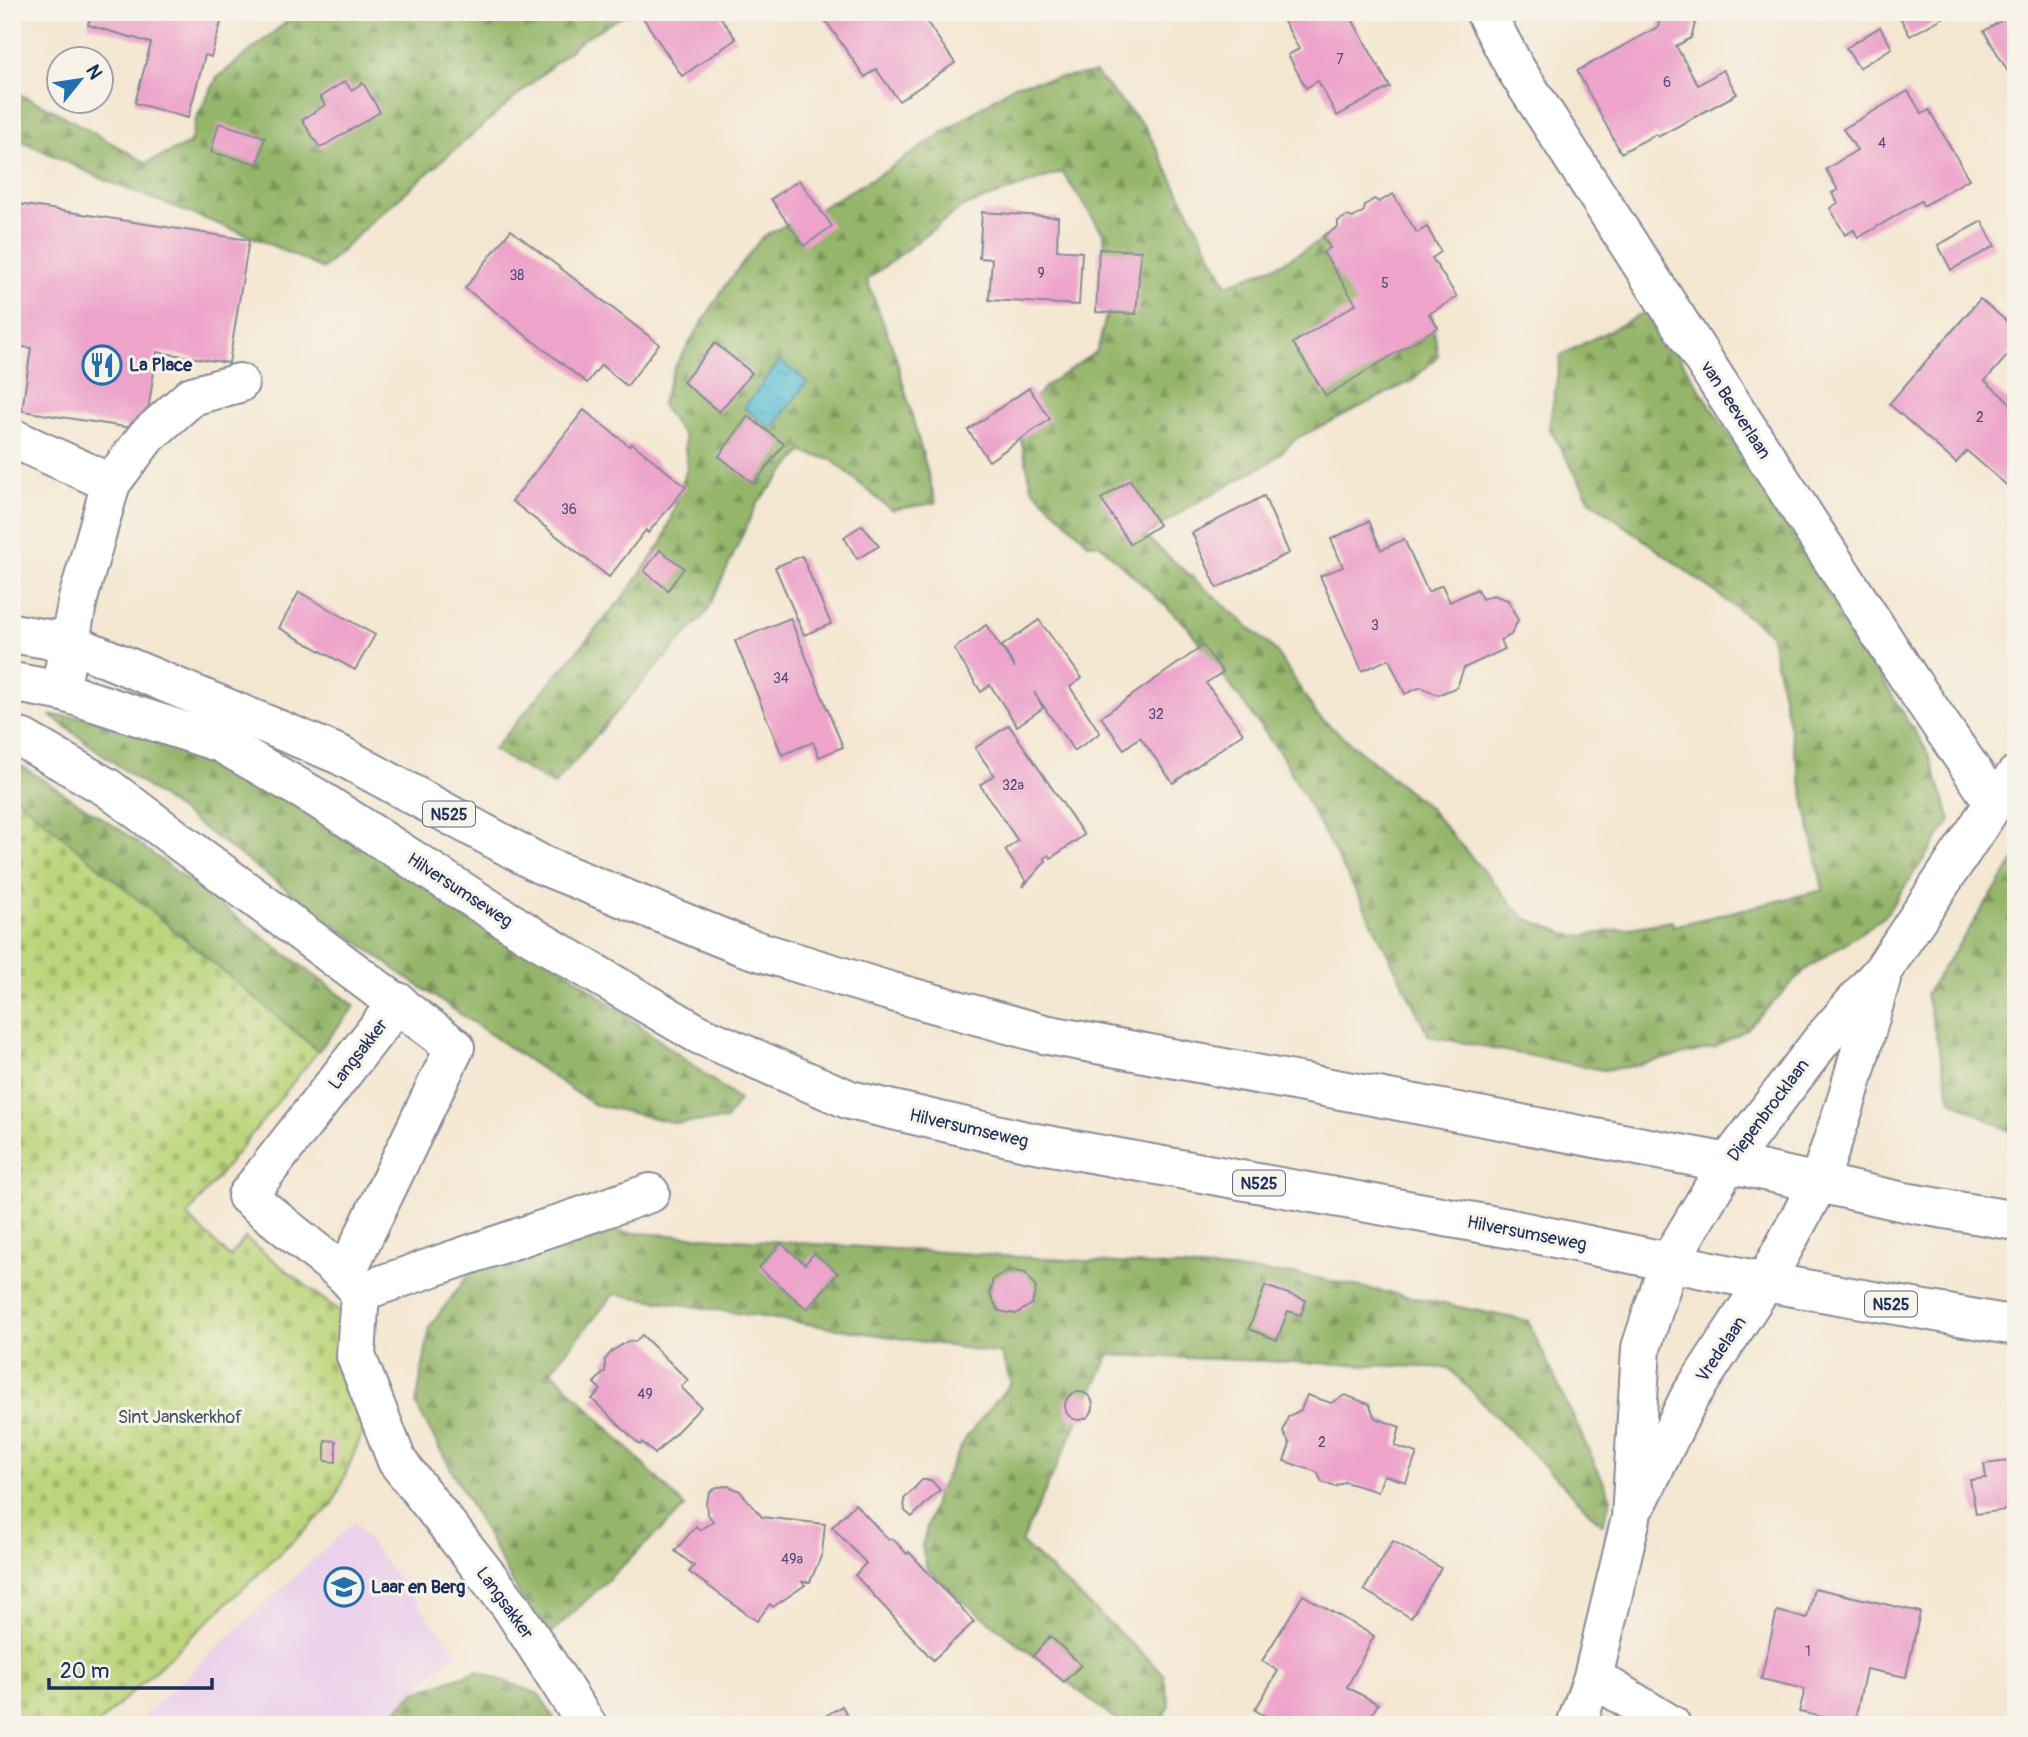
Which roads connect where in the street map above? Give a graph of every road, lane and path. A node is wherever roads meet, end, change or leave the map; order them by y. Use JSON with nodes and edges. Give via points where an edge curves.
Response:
{"nodes":[{"id":1,"x":1485,"y":12,"type":"edge"},
{"id":2,"x":239,"y":383,"type":"dead end"},
{"id":3,"x":12,"y":438,"type":"edge"},
{"id":4,"x":111,"y":483,"type":"junction"},
{"id":5,"x":12,"y":633,"type":"edge"},
{"id":6,"x":70,"y":643,"type":"junction"},
{"id":7,"x":12,"y":681,"type":"edge"},
{"id":8,"x":60,"y":691,"type":"junction"},
{"id":9,"x":12,"y":737,"type":"edge"},
{"id":10,"x":2005,"y":789,"type":"edge"},
{"id":11,"x":1883,"y":970,"type":"junction"},
{"id":12,"x":398,"y":1002,"type":"junction"},
{"id":13,"x":1728,"y":1163,"type":"junction"},
{"id":14,"x":1818,"y":1184,"type":"junction"},
{"id":15,"x":650,"y":1194,"type":"dead end"},
{"id":16,"x":2016,"y":1221,"type":"edge"},
{"id":17,"x":1669,"y":1262,"type":"junction"},
{"id":18,"x":1765,"y":1282,"type":"junction"},
{"id":19,"x":353,"y":1283,"type":"junction"},
{"id":20,"x":2016,"y":1326,"type":"edge"},
{"id":21,"x":1631,"y":1518,"type":"junction"},
{"id":22,"x":1593,"y":1677,"type":"junction"},
{"id":23,"x":587,"y":1725,"type":"edge"},
{"id":24,"x":1576,"y":1725,"type":"edge"},
{"id":25,"x":1671,"y":1725,"type":"edge"}],
"edges":[{"from":1,"to":10,"type":"street","name":"van Beeverlaan","via":[[1522,79],[1902,668]]},
{"from":2,"to":4,"type":"street","via":[[192,396],[146,437]]},
{"from":3,"to":4,"type":"street"},
{"from":4,"to":6,"type":"street"},
{"from":5,"to":6,"type":"street","number":"N525"},
{"from":6,"to":8,"type":"street"},
{"from":6,"to":13,"type":"street","number":"N525","via":[[340,755],[542,865],[742,946],[1044,1034]]},
{"from":7,"to":8,"type":"street","name":"Hilversumseweg","number":"N525"},
{"from":8,"to":17,"type":"street","name":"Hilversumseweg","number":"N525","via":[[221,743],[698,1034],[850,1100],[1030,1142],[1507,1228]]},
{"from":9,"to":12,"type":"street","via":[[108,788]]},
{"from":10,"to":11,"type":"street","name":"Diepenbrocklaan"},
{"from":11,"to":13,"type":"street","name":"Diepenbrocklaan","via":[[1822,1040]]},
{"from":11,"to":14,"type":"street","name":"Diepenbrocklaan"},
{"from":12,"to":19,"type":"street","name":"Langsakker","via":[[455,1047]]},
{"from":12,"to":19,"type":"street","name":"Langsakker","via":[[247,1196]]},
{"from":13,"to":14,"type":"street","number":"N525"},
{"from":13,"to":17,"type":"street","name":"Diepenbrocklaan"},
{"from":14,"to":16,"type":"street","number":"N525"},
{"from":14,"to":18,"type":"street","name":"Vredelaan"},
{"from":15,"to":19,"type":"street"},
{"from":17,"to":18,"type":"street","name":"Hilversumseweg","number":"N525"},
{"from":17,"to":21,"type":"street","name":"Vredelaan","via":[[1641,1348]]},
{"from":18,"to":20,"type":"street","name":"Hilversumseweg","number":"N525"},
{"from":18,"to":21,"type":"street","name":"Vredelaan","via":[[1689,1398]]},
{"from":19,"to":23,"type":"street","name":"Langsakker","via":[[356,1356],[397,1461],[510,1605]]},
{"from":21,"to":22,"type":"street","name":"Vredelaan"},
{"from":22,"to":24,"type":"street","name":"Vredelaan"},
{"from":22,"to":25,"type":"street"}]}
